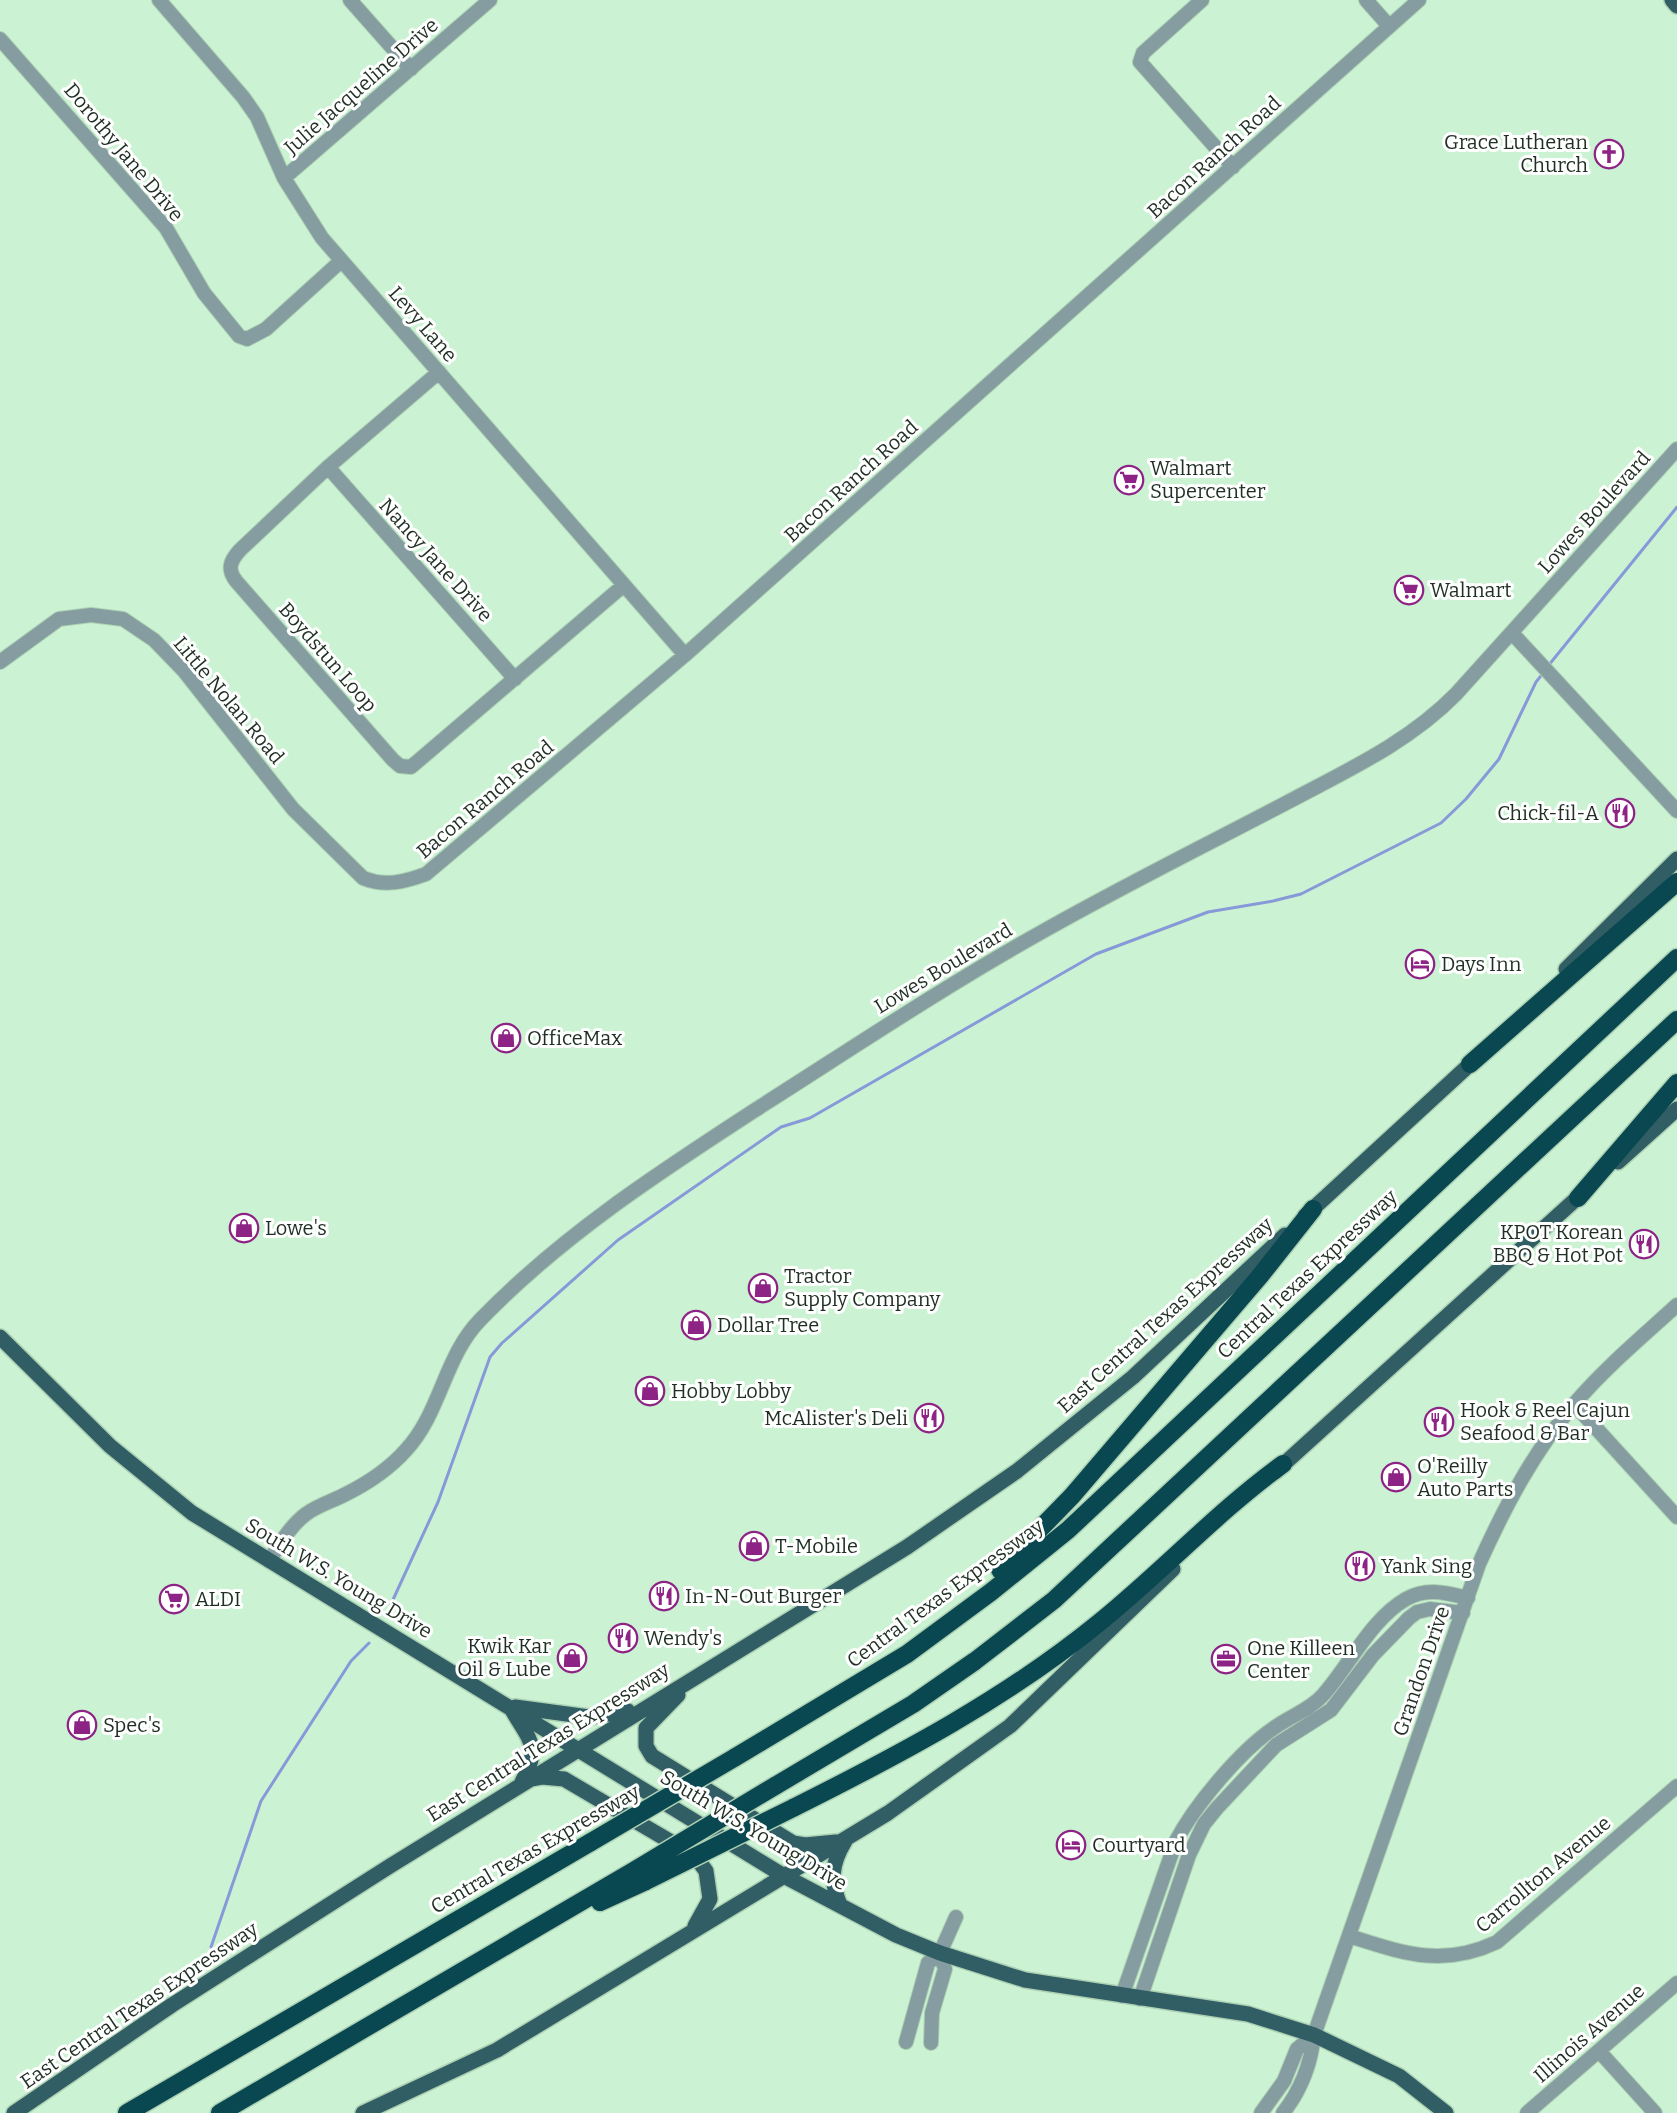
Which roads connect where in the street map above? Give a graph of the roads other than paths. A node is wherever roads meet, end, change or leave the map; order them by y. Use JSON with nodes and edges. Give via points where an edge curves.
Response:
{"nodes":[{"id":1,"x":159,"y":0,"type":"edge"},
{"id":2,"x":350,"y":0,"type":"edge"},
{"id":3,"x":490,"y":0,"type":"edge"},
{"id":4,"x":1202,"y":0,"type":"edge"},
{"id":5,"x":1366,"y":0,"type":"edge"},
{"id":6,"x":1419,"y":0,"type":"edge"},
{"id":7,"x":1672,"y":0,"type":"edge"},
{"id":8,"x":1677,"y":6,"type":"edge"},
{"id":9,"x":1389,"y":26,"type":"junction"},
{"id":10,"x":0,"y":39,"type":"edge"},
{"id":11,"x":411,"y":69,"type":"junction"},
{"id":12,"x":1233,"y":167,"type":"junction"},
{"id":13,"x":284,"y":178,"type":"junction"},
{"id":14,"x":341,"y":261,"type":"junction"},
{"id":15,"x":439,"y":372,"type":"junction"},
{"id":16,"x":1677,"y":449,"type":"edge"},
{"id":17,"x":328,"y":467,"type":"junction"},
{"id":18,"x":624,"y":585,"type":"junction"},
{"id":19,"x":1512,"y":633,"type":"junction"},
{"id":20,"x":685,"y":655,"type":"junction"},
{"id":21,"x":0,"y":662,"type":"edge"},
{"id":22,"x":515,"y":679,"type":"junction"},
{"id":23,"x":293,"y":809,"type":"joint"},
{"id":24,"x":1677,"y":811,"type":"edge"},
{"id":25,"x":1677,"y":860,"type":"edge"},
{"id":26,"x":1677,"y":882,"type":"edge"},
{"id":27,"x":1677,"y":958,"type":"edge"},
{"id":28,"x":1677,"y":1020,"type":"edge"},
{"id":29,"x":1470,"y":1064,"type":"junction"},
{"id":30,"x":1677,"y":1083,"type":"edge"},
{"id":31,"x":1677,"y":1109,"type":"edge"},
{"id":32,"x":1578,"y":1198,"type":"junction"},
{"id":33,"x":1313,"y":1209,"type":"junction"},
{"id":34,"x":1676,"y":1307,"type":"edge"},
{"id":35,"x":0,"y":1337,"type":"edge"},
{"id":36,"x":1574,"y":1404,"type":"junction"},
{"id":37,"x":1283,"y":1464,"type":"junction"},
{"id":38,"x":1677,"y":1517,"type":"edge"},
{"id":39,"x":269,"y":1561,"type":"junction"},
{"id":40,"x":1468,"y":1598,"type":"junction"},
{"id":41,"x":1463,"y":1613,"type":"junction"},
{"id":42,"x":1384,"y":1618,"type":"junction"},
{"id":43,"x":1397,"y":1630,"type":"junction"},
{"id":44,"x":907,"y":1654,"type":"junction"},
{"id":45,"x":1341,"y":1669,"type":"junction"},
{"id":46,"x":702,"y":1672,"type":"junction"},
{"id":47,"x":1354,"y":1678,"type":"junction"},
{"id":48,"x":645,"y":1706,"type":"junction"},
{"id":49,"x":509,"y":1707,"type":"junction"},
{"id":50,"x":577,"y":1748,"type":"junction"},
{"id":51,"x":1244,"y":1755,"type":"junction"},
{"id":52,"x":1259,"y":1764,"type":"junction"},
{"id":53,"x":524,"y":1782,"type":"junction"},
{"id":54,"x":1677,"y":1786,"type":"edge"},
{"id":55,"x":1205,"y":1797,"type":"junction"},
{"id":56,"x":1217,"y":1808,"type":"junction"},
{"id":57,"x":845,"y":1841,"type":"junction"},
{"id":58,"x":641,"y":1875,"type":"junction"},
{"id":59,"x":784,"y":1876,"type":"junction"},
{"id":60,"x":840,"y":1905,"type":"junction"},
{"id":61,"x":956,"y":1917,"type":"dead end"},
{"id":62,"x":689,"y":1933,"type":"junction"},
{"id":63,"x":1144,"y":1933,"type":"junction"},
{"id":64,"x":1349,"y":1936,"type":"junction"},
{"id":65,"x":1161,"y":1938,"type":"junction"},
{"id":66,"x":940,"y":1953,"type":"junction"},
{"id":67,"x":1677,"y":1983,"type":"edge"},
{"id":68,"x":1122,"y":1996,"type":"junction"},
{"id":69,"x":1140,"y":1999,"type":"junction"},
{"id":70,"x":1314,"y":2035,"type":"junction"},
{"id":71,"x":906,"y":2042,"type":"dead end"},
{"id":72,"x":931,"y":2043,"type":"dead end"},
{"id":73,"x":1599,"y":2051,"type":"junction"},
{"id":74,"x":14,"y":2113,"type":"edge"},
{"id":75,"x":127,"y":2113,"type":"edge"},
{"id":76,"x":220,"y":2113,"type":"edge"},
{"id":77,"x":363,"y":2113,"type":"edge"},
{"id":78,"x":1261,"y":2113,"type":"edge"},
{"id":79,"x":1283,"y":2113,"type":"edge"},
{"id":80,"x":1446,"y":2113,"type":"edge"},
{"id":81,"x":1527,"y":2113,"type":"edge"},
{"id":82,"x":1654,"y":2113,"type":"edge"}],
"edges":[{"from":1,"to":13,"type":"street","name":"Levy Lane","via":[[243,97],[257,117]]},
{"from":2,"to":11,"type":"street"},
{"from":3,"to":11,"type":"street","name":"Julie Jacqueline Drive"},
{"from":4,"to":12,"type":"street","via":[[1143,52],[1140,62]]},
{"from":5,"to":9,"type":"street"},
{"from":6,"to":9,"type":"street","name":"Bacon Ranch Road"},
{"from":7,"to":8,"type":"main road"},
{"from":9,"to":12,"type":"street","name":"Bacon Ranch Road"},
{"from":10,"to":14,"type":"street","name":"Dorothy Jane Drive","via":[[166,228],[204,293],[238,336],[247,339],[266,329]]},
{"from":11,"to":13,"type":"street","name":"Julie Jacqueline Drive"},
{"from":12,"to":20,"type":"street","name":"Bacon Ranch Road"},
{"from":13,"to":14,"type":"street","name":"Levy Lane","via":[[321,238]]},
{"from":14,"to":15,"type":"street","name":"Levy Lane"},
{"from":15,"to":17,"type":"street","name":"Boydstun Loop"},
{"from":15,"to":18,"type":"street","name":"Levy Lane"},
{"from":16,"to":19,"type":"street","name":"Lowes Boulevard"},
{"from":17,"to":22,"type":"street","name":"Nancy Jane Drive"},
{"from":17,"to":22,"type":"street","name":"Boydstun Loop","via":[[240,550],[232,559],[231,575],[393,760],[405,767],[418,763]]},
{"from":18,"to":20,"type":"street","name":"Levy Lane"},
{"from":18,"to":22,"type":"street","name":"Boydstun Loop"},
{"from":19,"to":24,"type":"street"},
{"from":19,"to":39,"type":"street","name":"Lowes Boulevard","via":[[1433,718],[1412,733],[1357,766],[1044,931],[934,995],[691,1150],[605,1212],[545,1258],[476,1324],[453,1357],[424,1425],[403,1453],[375,1477],[304,1516],[290,1529]]},
{"from":20,"to":23,"type":"street","name":"Bacon Ranch Road","via":[[426,874],[406,882],[378,884],[363,878]]},
{"from":21,"to":23,"type":"street","name":"Little Nolan Road","via":[[59,620],[91,615],[123,619],[154,640],[184,670]]},
{"from":25,"to":29,"type":"main road","name":"East Central Texas Expressway"},
{"from":26,"to":29,"type":"highway"},
{"from":27,"to":44,"type":"highway","name":"Central Texas Expressway","via":[[1068,1530]]},
{"from":28,"to":58,"type":"highway","bridge":true,"via":[[1054,1600],[913,1704],[775,1786]]},
{"from":29,"to":33,"type":"main road","name":"East Central Texas Expressway"},
{"from":30,"to":32,"type":"highway"},
{"from":31,"to":32,"type":"main road"},
{"from":32,"to":37,"type":"main road"},
{"from":33,"to":44,"type":"highway","via":[[1260,1276],[1022,1551]]},
{"from":33,"to":46,"type":"main road","name":"East Central Texas Expressway","via":[[1133,1377],[1017,1471],[907,1546]]},
{"from":34,"to":36,"type":"street","name":"Grandon Drive"},
{"from":35,"to":39,"type":"main road","name":"South W.S. Young Drive","via":[[137,1470],[192,1513]]},
{"from":36,"to":38,"type":"street"},
{"from":36,"to":40,"type":"street","name":"Grandon Drive","via":[[1508,1502]]},
{"from":37,"to":57,"type":"main road","via":[[1011,1726]]},
{"from":37,"to":58,"type":"highway","bridge":true,"via":[[1247,1490],[1099,1623],[971,1713],[793,1808]]},
{"from":39,"to":49,"type":"main road","name":"South W.S. Young Drive"},
{"from":40,"to":41,"type":"street","name":"Grandon Drive"},
{"from":40,"to":42,"type":"street","via":[[1437,1591],[1420,1593],[1406,1599]]},
{"from":41,"to":43,"type":"street","via":[[1443,1609],[1418,1612]]},
{"from":41,"to":64,"type":"street","name":"Grandon Drive"},
{"from":42,"to":43,"type":"street"},
{"from":42,"to":45,"type":"street"},
{"from":43,"to":47,"type":"street"},
{"from":44,"to":75,"type":"highway","name":"Central Texas Expressway","bridge":true},
{"from":45,"to":47,"type":"street"},
{"from":45,"to":51,"type":"street","via":[[1322,1696],[1274,1727]]},
{"from":46,"to":48,"type":"main road","name":"East Central Texas Expressway"},
{"from":46,"to":57,"type":"main road","via":[[646,1728],[646,1746],[652,1756],[793,1843]]},
{"from":47,"to":52,"type":"street","via":[[1331,1710],[1276,1745]]},
{"from":48,"to":49,"type":"main road","via":[[589,1717]]},
{"from":48,"to":50,"type":"main road","name":"East Central Texas Expressway"},
{"from":49,"to":50,"type":"main road","name":"South W.S. Young Drive"},
{"from":49,"to":53,"type":"main road","via":[[534,1749]]},
{"from":50,"to":53,"type":"main road","name":"East Central Texas Expressway"},
{"from":50,"to":59,"type":"main road","name":"South W.S. Young Drive"},
{"from":51,"to":52,"type":"street"},
{"from":51,"to":55,"type":"street"},
{"from":52,"to":56,"type":"street"},
{"from":53,"to":62,"type":"main road","via":[[542,1777],[564,1779],[699,1860],[710,1885],[710,1899]]},
{"from":53,"to":74,"type":"main road","name":"East Central Texas Expressway","via":[[172,2005]]},
{"from":54,"to":64,"type":"street","name":"Carrollton Avenue","via":[[1497,1942],[1480,1950],[1429,1958]]},
{"from":55,"to":56,"type":"street"},
{"from":55,"to":63,"type":"street","via":[[1176,1841]]},
{"from":56,"to":65,"type":"street","via":[[1196,1839]]},
{"from":57,"to":59,"type":"main road"},
{"from":57,"to":60,"type":"main road","via":[[832,1871]]},
{"from":58,"to":76,"type":"highway","via":[[511,1943]]},
{"from":59,"to":60,"type":"main road","name":"South W.S. Young Drive"},
{"from":59,"to":62,"type":"main road"},
{"from":60,"to":66,"type":"main road","name":"South W.S. Young Drive"},
{"from":61,"to":66,"type":"street"},
{"from":62,"to":77,"type":"main road","via":[[496,2050]]},
{"from":63,"to":65,"type":"street"},
{"from":63,"to":68,"type":"street"},
{"from":64,"to":70,"type":"street","name":"Grandon Drive"},
{"from":65,"to":69,"type":"street"},
{"from":66,"to":68,"type":"main road","name":"South W.S. Young Drive","via":[[1025,1980]]},
{"from":66,"to":71,"type":"street","via":[[928,1963]]},
{"from":66,"to":72,"type":"street","via":[[945,1969],[932,2013]]},
{"from":67,"to":73,"type":"street","name":"Illinois Avenue"},
{"from":68,"to":69,"type":"main road","name":"South W.S. Young Drive"},
{"from":69,"to":70,"type":"main road","name":"South W.S. Young Drive","via":[[1248,2014]]},
{"from":70,"to":78,"type":"street","via":[[1297,2049],[1284,2080]]},
{"from":70,"to":79,"type":"street","via":[[1308,2067]]},
{"from":70,"to":80,"type":"main road","name":"South W.S. Young Drive","via":[[1399,2076]]},
{"from":73,"to":81,"type":"street","name":"Illinois Avenue"},
{"from":73,"to":82,"type":"street"}]}
